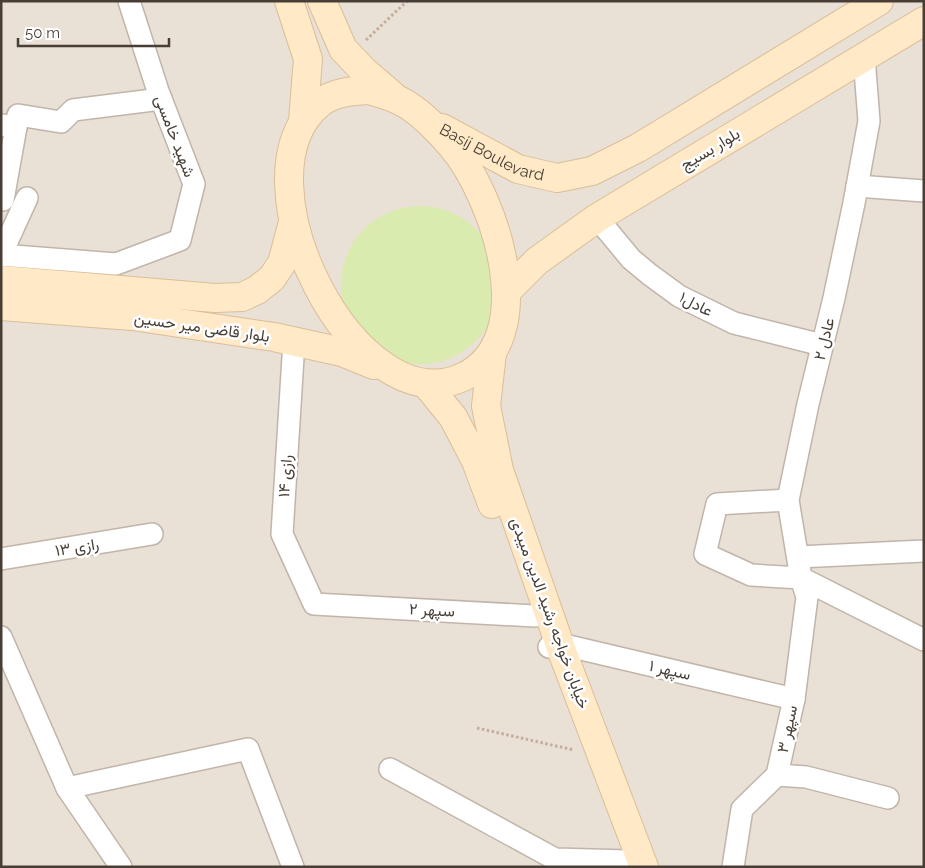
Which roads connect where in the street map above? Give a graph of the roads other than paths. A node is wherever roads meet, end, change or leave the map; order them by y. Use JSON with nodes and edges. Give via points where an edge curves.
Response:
{"nodes":[{"id":1,"x":129,"y":1,"type":"edge"},
{"id":2,"x":288,"y":1,"type":"edge"},
{"id":3,"x":322,"y":1,"type":"edge"},
{"id":4,"x":879,"y":1,"type":"edge"},
{"id":5,"x":924,"y":21,"type":"edge"},
{"id":6,"x":864,"y":57,"type":"junction"},
{"id":7,"x":161,"y":99,"type":"junction"},
{"id":8,"x":397,"y":99,"type":"junction"},
{"id":9,"x":425,"y":119,"type":"junction"},
{"id":10,"x":303,"y":121,"type":"junction"},
{"id":11,"x":9,"y":126,"type":"edge"},
{"id":12,"x":638,"y":148,"type":"junction"},
{"id":13,"x":655,"y":182,"type":"junction"},
{"id":14,"x":857,"y":186,"type":"junction"},
{"id":15,"x":924,"y":191,"type":"edge"},
{"id":16,"x":27,"y":198,"type":"dead end"},
{"id":17,"x":3,"y":200,"type":"dead end"},
{"id":18,"x":597,"y":218,"type":"junction"},
{"id":19,"x":293,"y":220,"type":"junction"},
{"id":20,"x":1,"y":255,"type":"edge"},
{"id":21,"x":1,"y":280,"type":"edge"},
{"id":22,"x":506,"y":292,"type":"junction"},
{"id":23,"x":1,"y":306,"type":"edge"},
{"id":24,"x":294,"y":341,"type":"junction"},
{"id":25,"x":822,"y":345,"type":"junction"},
{"id":26,"x":492,"y":353,"type":"junction"},
{"id":27,"x":398,"y":374,"type":"junction"},
{"id":28,"x":426,"y":384,"type":"junction"},
{"id":29,"x":788,"y":500,"type":"junction"},
{"id":30,"x":152,"y":534,"type":"dead end"},
{"id":31,"x":924,"y":551,"type":"edge"},
{"id":32,"x":798,"y":557,"type":"junction"},
{"id":33,"x":1,"y":559,"type":"edge"},
{"id":34,"x":801,"y":578,"type":"junction"},
{"id":35,"x":314,"y":604,"type":"joint"},
{"id":36,"x":541,"y":612,"type":"junction"},
{"id":37,"x":1,"y":637,"type":"edge"},
{"id":38,"x":924,"y":640,"type":"edge"},
{"id":39,"x":553,"y":646,"type":"junction"},
{"id":40,"x":794,"y":699,"type":"junction"},
{"id":41,"x":390,"y":769,"type":"dead end"},
{"id":42,"x":777,"y":775,"type":"junction"},
{"id":43,"x":67,"y":788,"type":"junction"},
{"id":44,"x":888,"y":798,"type":"dead end"},
{"id":45,"x":636,"y":863,"type":"edge"},
{"id":46,"x":121,"y":867,"type":"edge"},
{"id":47,"x":293,"y":867,"type":"edge"},
{"id":48,"x":733,"y":867,"type":"edge"}],
"edges":[{"from":1,"to":7,"type":"street","name":"شهید خامسی"},
{"from":2,"to":10,"type":"main road","via":[[308,59]]},
{"from":3,"to":8,"type":"main road","via":[[343,49]]},
{"from":4,"to":12,"type":"main road"},
{"from":5,"to":6,"type":"main road","name":"بلوار بسیج"},
{"from":6,"to":13,"type":"main road","name":"بلوار بسیج"},
{"from":6,"to":14,"type":"street","name":"عادل ۲","via":[[869,121]]},
{"from":7,"to":11,"type":"street","via":[[73,110],[61,122],[18,115]]},
{"from":7,"to":20,"type":"street","name":"شهید خامسی","via":[[194,184],[180,240],[116,264]]},
{"from":8,"to":9,"type":"main road"},
{"from":8,"to":10,"type":"main road","via":[[369,90],[343,92],[321,102]]},
{"from":9,"to":12,"type":"main road","via":[[518,169],[558,178],[592,171]]},
{"from":9,"to":22,"type":"main road","via":[[452,146],[474,179],[492,216],[502,254]]},
{"from":10,"to":19,"type":"main road","via":[[292,148],[289,182]]},
{"from":11,"to":17,"type":"street"},
{"from":12,"to":13,"type":"main road","via":[[632,162],[639,177]]},
{"from":13,"to":18,"type":"main road","name":"بلوار بسیج"},
{"from":14,"to":15,"type":"street"},
{"from":14,"to":25,"type":"street","name":"عادل ۲"},
{"from":16,"to":20,"type":"street"},
{"from":18,"to":22,"type":"main road","name":"بلوار بسیج","via":[[538,261]]},
{"from":18,"to":25,"type":"street","name":"عادل۱","via":[[631,259],[679,296],[734,323]]},
{"from":19,"to":21,"type":"main road","name":"بلوار قاضی میر حسین","via":[[282,263],[258,290],[242,297],[215,298]]},
{"from":19,"to":27,"type":"main road","via":[[304,258],[321,295],[343,328],[370,355]]},
{"from":22,"to":26,"type":"main road","via":[[503,325]]},
{"from":23,"to":24,"type":"main road","name":"بلوار قاضی میر حسین","via":[[132,316]]},
{"from":24,"to":27,"type":"main road","name":"بلوار قاضی میر حسین","via":[[342,352]]},
{"from":24,"to":35,"type":"street","name":"رازی ۱۴","via":[[282,534]]},
{"from":25,"to":29,"type":"street","name":"عادل ۲"},
{"from":26,"to":28,"type":"main road","via":[[467,376],[452,383]]},
{"from":26,"to":36,"type":"main road","name":"خیابان خواجه رشید الدین میبدی","via":[[486,406],[499,470]]},
{"from":27,"to":28,"type":"main road"},
{"from":28,"to":36,"type":"main road","name":"خیابان خواجه رشید الدین میبدی","via":[[453,417],[476,461]]},
{"from":29,"to":32,"type":"street","name":"سپهر ۳"},
{"from":29,"to":34,"type":"street","via":[[717,504],[705,554],[751,575]]},
{"from":30,"to":33,"type":"street","name":"رازی ۱۳"},
{"from":31,"to":32,"type":"street"},
{"from":32,"to":34,"type":"street","name":"سپهر ۳"},
{"from":34,"to":38,"type":"street"},
{"from":34,"to":40,"type":"street","name":"سپهر ۳","via":[[807,597]]},
{"from":35,"to":36,"type":"street","name":"سپهر ۲"},
{"from":36,"to":39,"type":"main road","name":"خیابان خواجه رشید الدین میبدی"},
{"from":37,"to":43,"type":"street"},
{"from":39,"to":40,"type":"street","name":"سپهر ۱"},
{"from":39,"to":45,"type":"main road","name":"خیابان خواجه رشید الدین میبدی"},
{"from":39,"to":45,"type":"main road","name":"خیابان خواجه رشید الدین میبدی","via":[[587,753]]},
{"from":40,"to":42,"type":"street","name":"سپهر ۳"},
{"from":41,"to":45,"type":"street","via":[[556,859]]},
{"from":42,"to":44,"type":"street","via":[[806,777]]},
{"from":42,"to":48,"type":"street","name":"سپهر ۳","via":[[742,808]]},
{"from":43,"to":46,"type":"street"},
{"from":43,"to":47,"type":"street","via":[[248,749]]}]}
